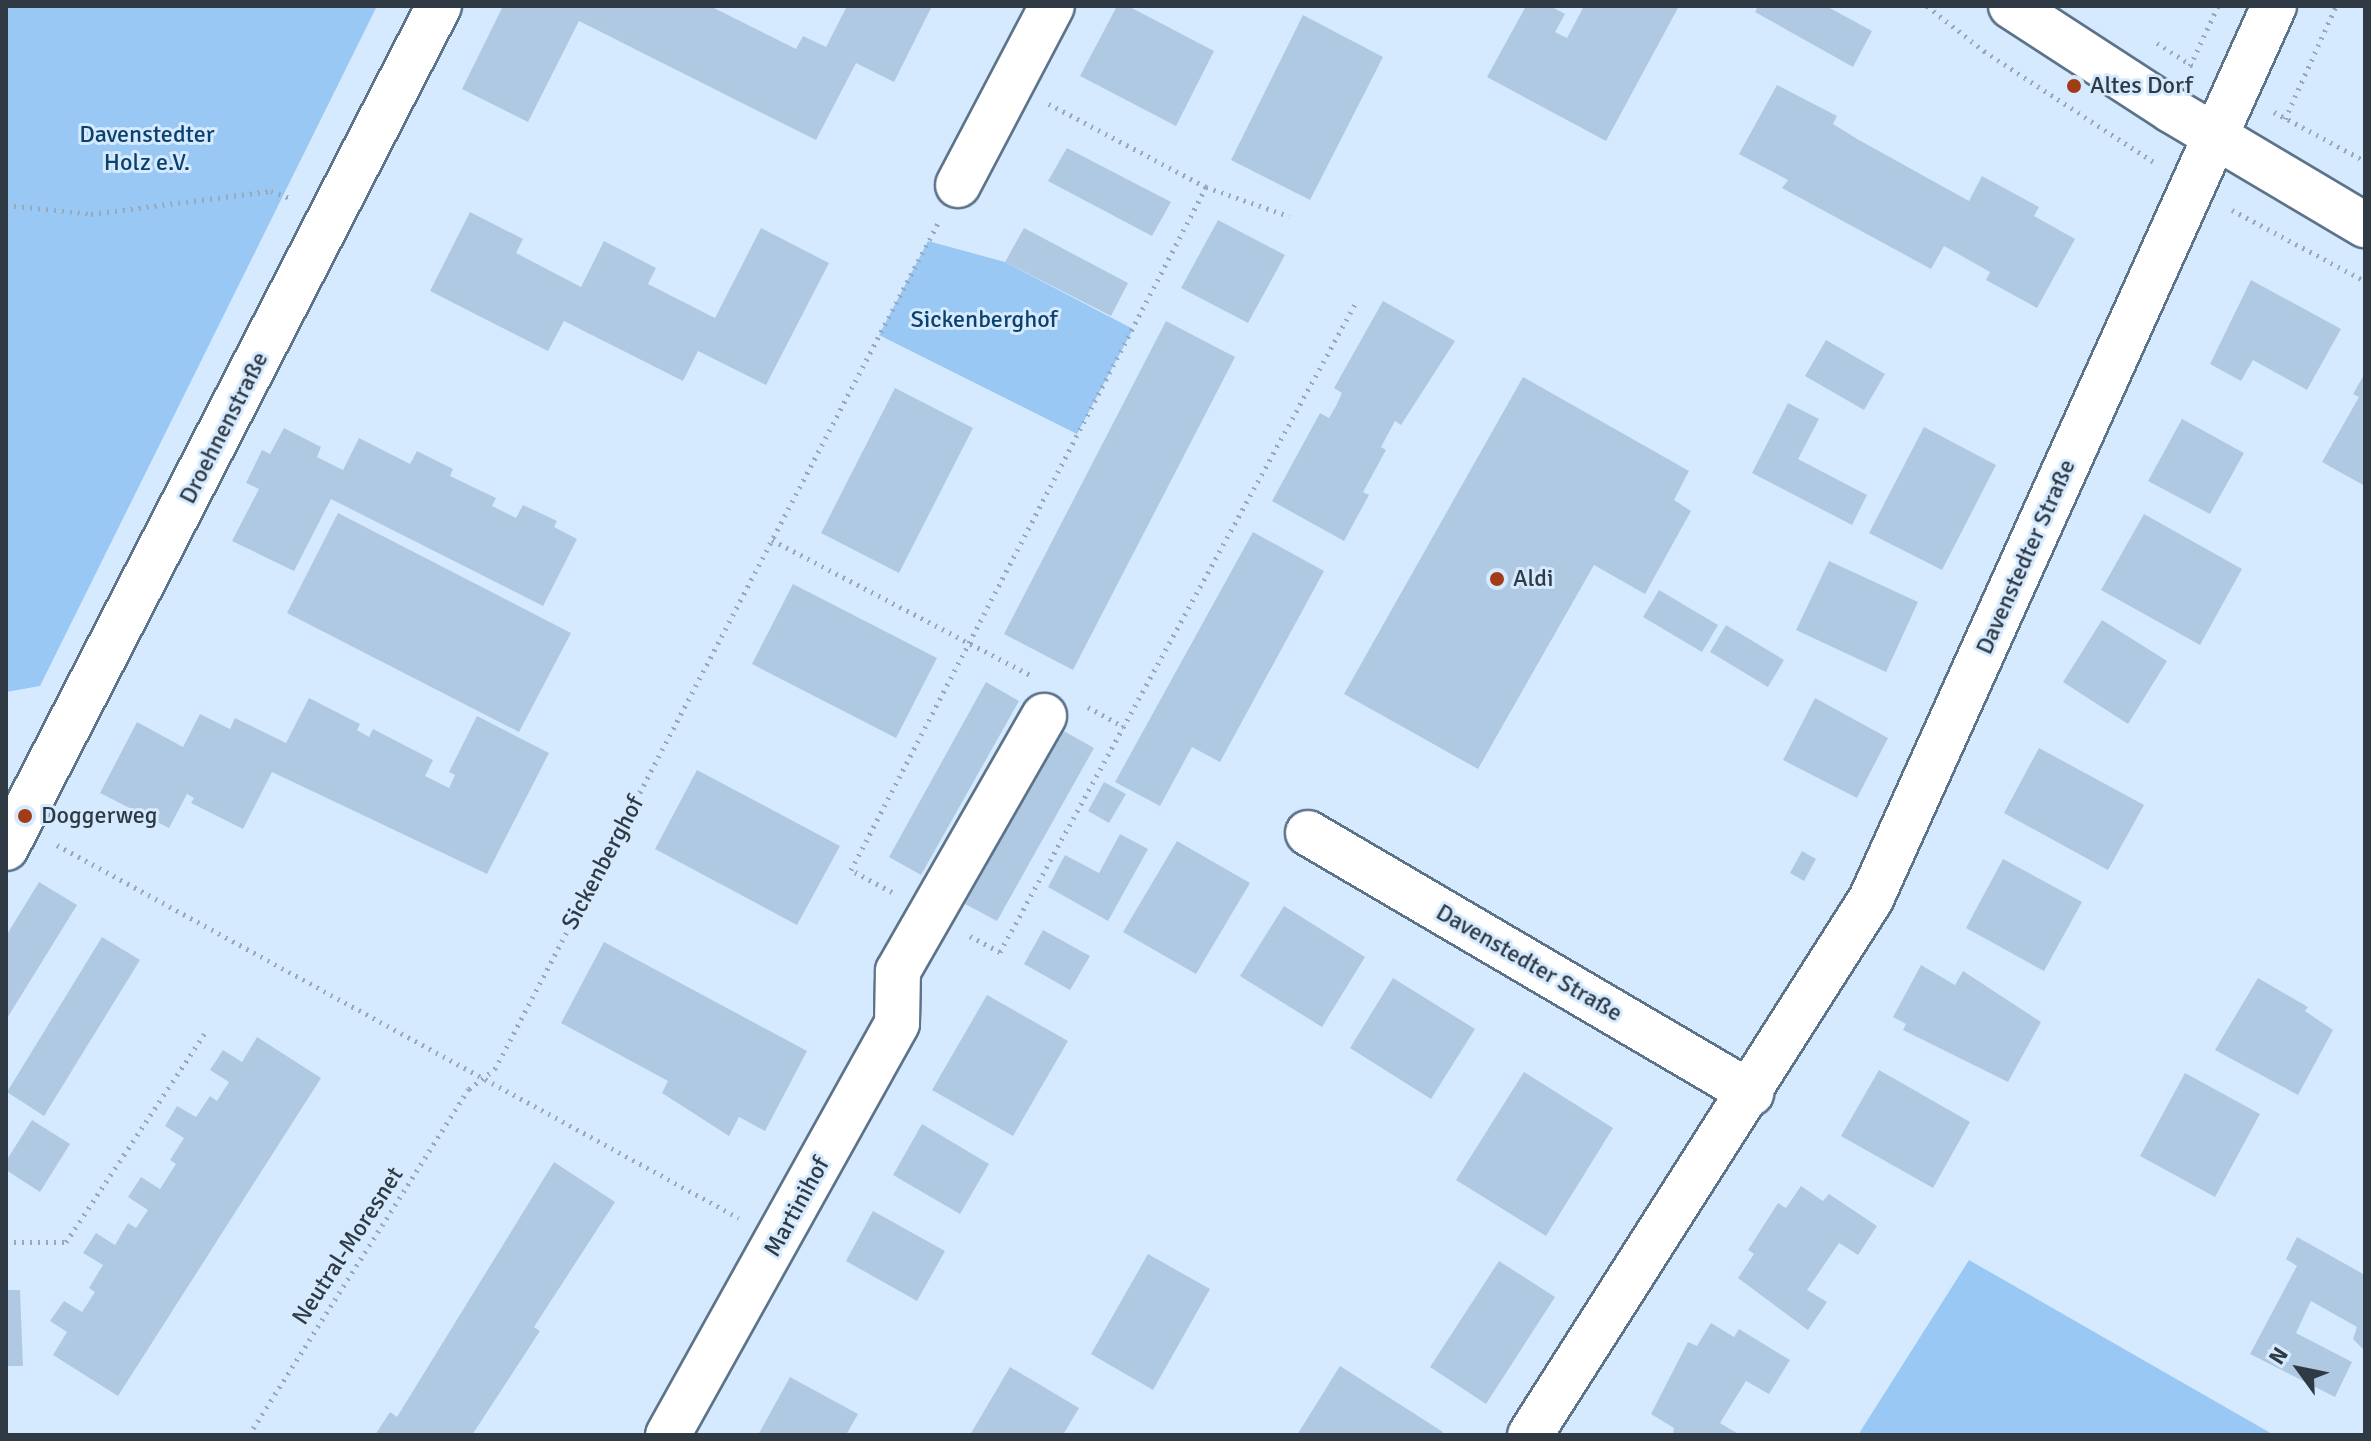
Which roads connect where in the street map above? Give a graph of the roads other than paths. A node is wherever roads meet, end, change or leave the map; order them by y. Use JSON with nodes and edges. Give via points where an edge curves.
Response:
{"nodes":[{"id":1,"x":439,"y":6,"type":"edge"},
{"id":2,"x":1052,"y":6,"type":"edge"},
{"id":3,"x":2011,"y":6,"type":"edge"},
{"id":4,"x":2274,"y":6,"type":"edge"},
{"id":5,"x":2214,"y":136,"type":"junction"},
{"id":6,"x":958,"y":185,"type":"road end"},
{"id":7,"x":2365,"y":225,"type":"edge"},
{"id":8,"x":1058,"y":701,"type":"road end"},
{"id":9,"x":1308,"y":833,"type":"dead end"},
{"id":10,"x":14,"y":836,"type":"edge"},
{"id":11,"x":1751,"y":1093,"type":"junction"},
{"id":12,"x":668,"y":1435,"type":"edge"},
{"id":13,"x":1530,"y":1435,"type":"edge"}],
"edges":[{"from":1,"to":10,"type":"street","name":"Droehnenstraße"},
{"from":2,"to":6,"type":"street"},
{"from":3,"to":5,"type":"street"},
{"from":4,"to":5,"type":"street","name":"Davenstedter Straße"},
{"from":5,"to":7,"type":"street"},
{"from":5,"to":11,"type":"street","name":"Davenstedter Straße","via":[[1871,899]]},
{"from":8,"to":12,"type":"street","name":"Martinihof","via":[[898,971],[897,1023]]},
{"from":9,"to":11,"type":"street","name":"Davenstedter Straße"},
{"from":11,"to":13,"type":"street","name":"Davenstedter Straße"}]}
